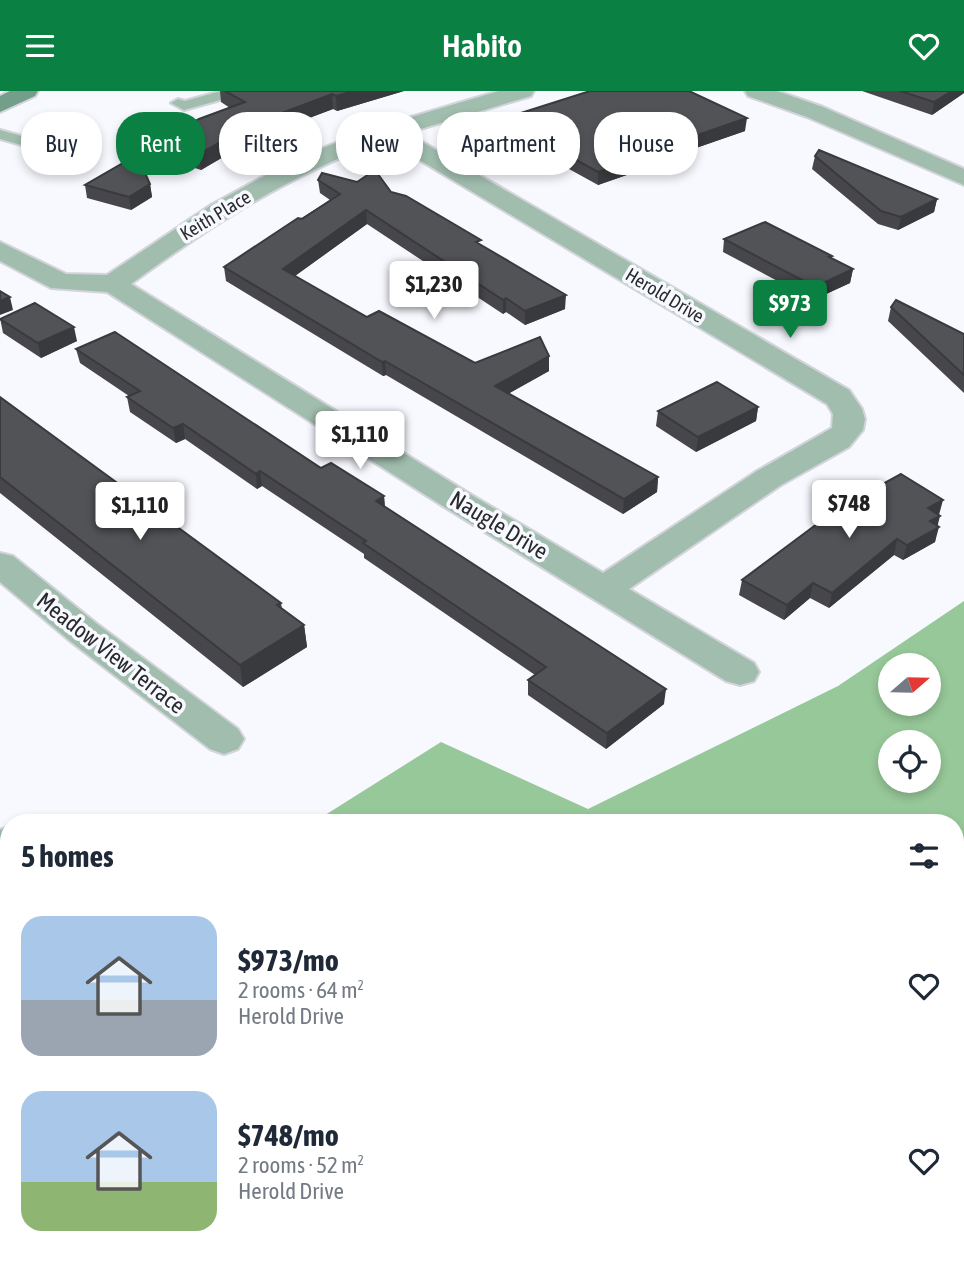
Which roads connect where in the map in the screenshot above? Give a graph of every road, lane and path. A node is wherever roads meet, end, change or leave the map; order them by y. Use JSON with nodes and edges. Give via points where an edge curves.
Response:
{"nodes":[{"id":1,"x":27,"y":91,"type":"edge"},
{"id":2,"x":237,"y":91,"type":"edge"},
{"id":3,"x":523,"y":91,"type":"edge"},
{"id":4,"x":756,"y":91,"type":"edge"},
{"id":5,"x":178,"y":103,"type":"dead end"},
{"id":6,"x":0,"y":105,"type":"edge"},
{"id":7,"x":423,"y":122,"type":"edge"},
{"id":8,"x":0,"y":134,"type":"edge"},
{"id":9,"x":21,"y":140,"type":"edge"},
{"id":10,"x":336,"y":151,"type":"edge"},
{"id":11,"x":423,"y":152,"type":"edge"},
{"id":12,"x":959,"y":170,"type":"edge"},
{"id":13,"x":0,"y":250,"type":"edge"},
{"id":14,"x":113,"y":284,"type":"junction"},
{"id":15,"x":0,"y":564,"type":"edge"},
{"id":16,"x":604,"y":589,"type":"junction"},
{"id":17,"x":740,"y":672,"type":"dead end"},
{"id":18,"x":224,"y":739,"type":"dead end"}],
"edges":[{"from":1,"to":6,"type":"main road"},
{"from":2,"to":5,"type":"lane","via":[[184,106]]},
{"from":3,"to":7,"type":"street","name":"Keith Place"},
{"from":4,"to":12,"type":"street"},
{"from":8,"to":9,"type":"lane"},
{"from":10,"to":14,"type":"street","name":"Keith Place","via":[[294,169],[187,231]]},
{"from":11,"to":16,"type":"street","name":"Herold Drive","via":[[838,397],[848,408],[851,421],[838,440],[769,478]]},
{"from":13,"to":14,"type":"street","name":"Naugle Drive","via":[[61,282]]},
{"from":14,"to":16,"type":"street","name":"Naugle Drive"},
{"from":15,"to":18,"type":"street","name":"Meadow View Terrace"},
{"from":16,"to":17,"type":"street","name":"Naugle Drive"}]}
